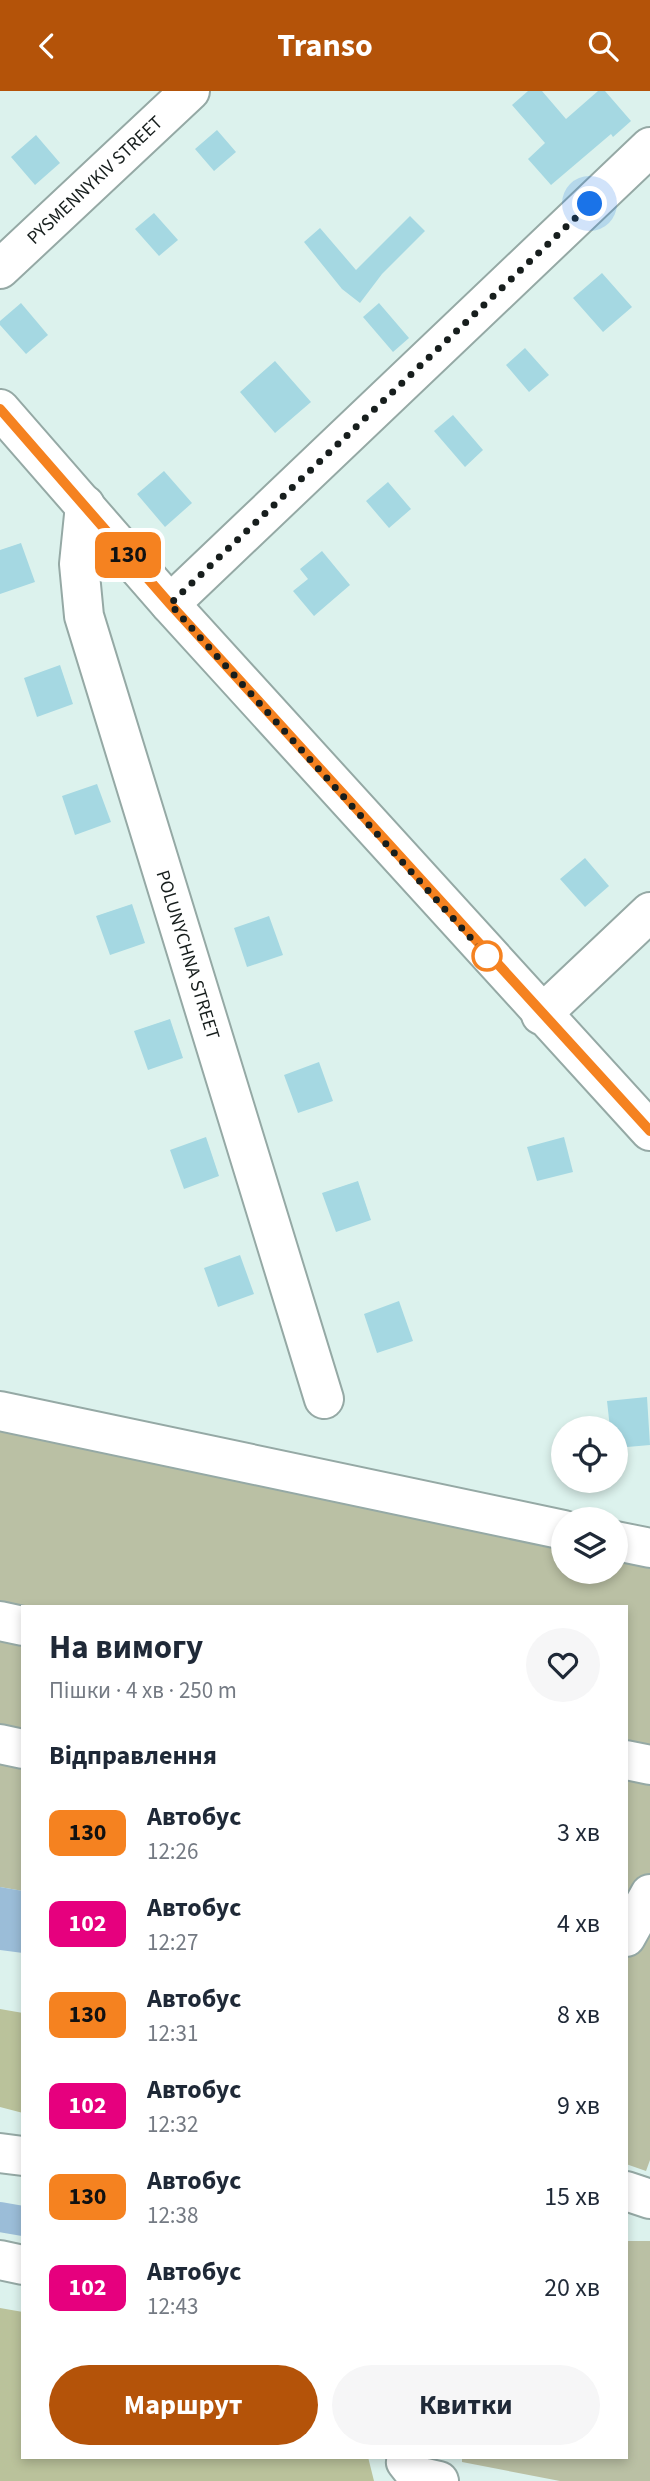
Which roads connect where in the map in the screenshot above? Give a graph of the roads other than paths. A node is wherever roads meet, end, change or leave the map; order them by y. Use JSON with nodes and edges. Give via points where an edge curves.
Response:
{"nodes":[{"id":1,"x":190,"y":91,"type":"edge"},
{"id":2,"x":650,"y":147,"type":"edge"},
{"id":3,"x":0,"y":269,"type":"edge"},
{"id":4,"x":0,"y":409,"type":"edge"},
{"id":5,"x":85,"y":505,"type":"junction"},
{"id":6,"x":170,"y":604,"type":"junction"},
{"id":7,"x":650,"y":912,"type":"edge"},
{"id":8,"x":541,"y":1015,"type":"junction"},
{"id":9,"x":650,"y":1131,"type":"edge"},
{"id":10,"x":324,"y":1399,"type":"dead end"},
{"id":11,"x":0,"y":1411,"type":"edge"},
{"id":12,"x":551,"y":1526,"type":"edge"},
{"id":13,"x":628,"y":1543,"type":"edge"},
{"id":14,"x":650,"y":1548,"type":"edge"},
{"id":15,"x":0,"y":1621,"type":"edge"},
{"id":16,"x":21,"y":1626,"type":"edge"},
{"id":17,"x":0,"y":1744,"type":"edge"},
{"id":18,"x":21,"y":1749,"type":"edge"},
{"id":19,"x":628,"y":1760,"type":"edge"},
{"id":20,"x":650,"y":1765,"type":"edge"},
{"id":21,"x":0,"y":2153,"type":"edge"},
{"id":22,"x":21,"y":2156,"type":"edge"},
{"id":23,"x":628,"y":2192,"type":"edge"},
{"id":24,"x":650,"y":2199,"type":"edge"},
{"id":25,"x":0,"y":2260,"type":"edge"},
{"id":26,"x":21,"y":2265,"type":"edge"},
{"id":27,"x":407,"y":2459,"type":"edge"},
{"id":28,"x":439,"y":2481,"type":"edge"}],
"edges":[{"from":1,"to":3,"type":"street","name":"PYSMENNYKIV STREET"},
{"from":2,"to":6,"type":"street"},
{"from":4,"to":5,"type":"street"},
{"from":5,"to":6,"type":"street"},
{"from":5,"to":10,"type":"street","name":"POLUNYCHNA STREET","via":[[79,564],[84,616]]},
{"from":6,"to":8,"type":"street"},
{"from":7,"to":8,"type":"street"},
{"from":8,"to":9,"type":"street"},
{"from":11,"to":12,"type":"street"},
{"from":13,"to":14,"type":"street"},
{"from":15,"to":16,"type":"street"},
{"from":17,"to":18,"type":"street"},
{"from":19,"to":20,"type":"street"},
{"from":21,"to":22,"type":"street"},
{"from":23,"to":24,"type":"street"},
{"from":25,"to":26,"type":"street"},
{"from":27,"to":28,"type":"street","via":[[417,2476]]}]}
